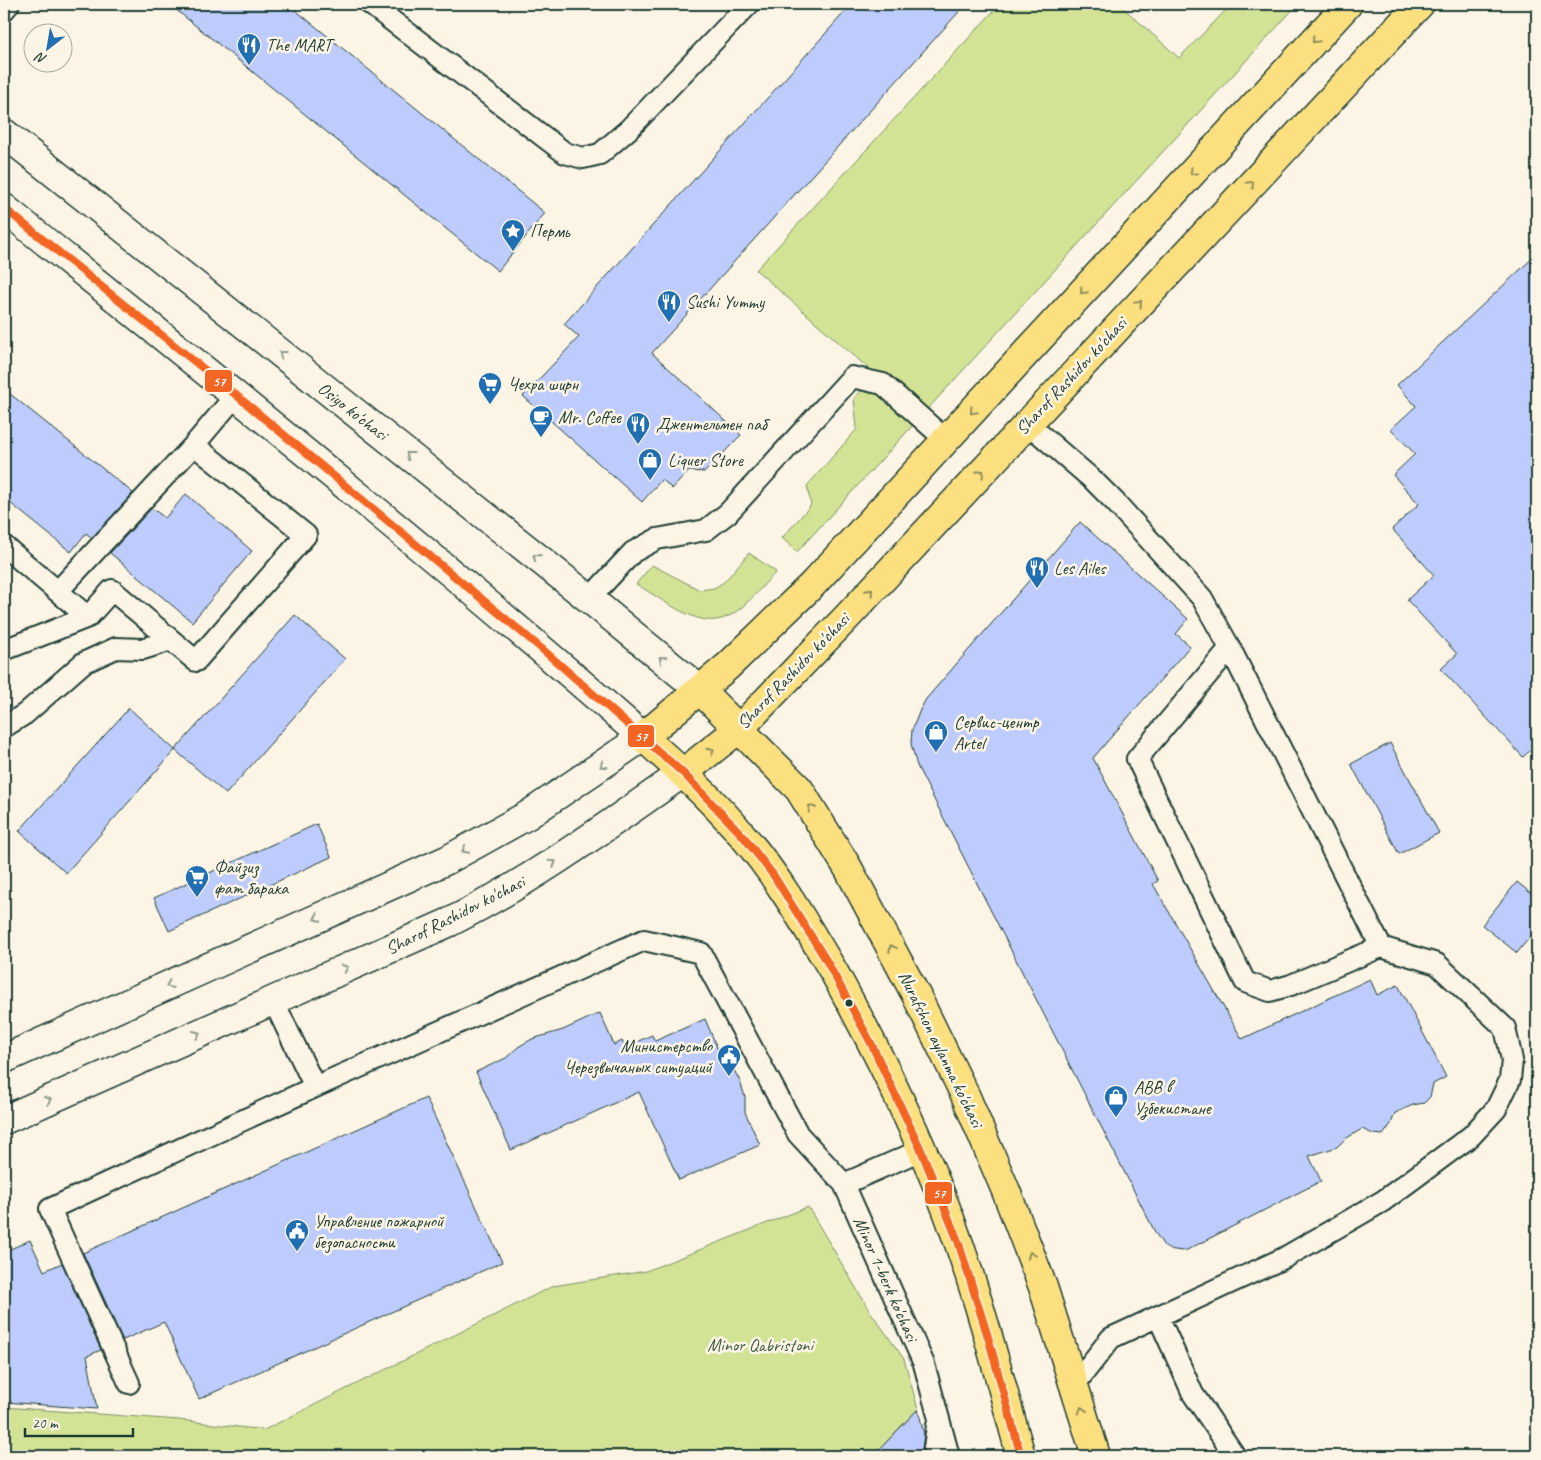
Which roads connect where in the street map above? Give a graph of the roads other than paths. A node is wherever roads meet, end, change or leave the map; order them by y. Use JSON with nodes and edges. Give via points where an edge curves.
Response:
{"nodes":[{"id":1,"x":9,"y":4,"type":"edge"},
{"id":2,"x":370,"y":4,"type":"edge"},
{"id":3,"x":749,"y":4,"type":"edge"},
{"id":4,"x":1348,"y":4,"type":"edge"},
{"id":5,"x":1420,"y":4,"type":"edge"},
{"id":6,"x":4,"y":10,"type":"edge"},
{"id":7,"x":4,"y":133,"type":"edge"},
{"id":8,"x":4,"y":208,"type":"edge"},
{"id":9,"x":236,"y":395,"type":"junction"},
{"id":10,"x":1027,"y":423,"type":"junction"},
{"id":11,"x":946,"y":440,"type":"junction"},
{"id":12,"x":194,"y":444,"type":"junction"},
{"id":13,"x":4,"y":546,"type":"edge"},
{"id":14,"x":58,"y":591,"type":"junction"},
{"id":15,"x":589,"y":599,"type":"junction"},
{"id":16,"x":88,"y":617,"type":"junction"},
{"id":17,"x":171,"y":640,"type":"junction"},
{"id":18,"x":1230,"y":648,"type":"junction"},
{"id":19,"x":4,"y":650,"type":"edge"},
{"id":20,"x":700,"y":690,"type":"junction"},
{"id":21,"x":4,"y":726,"type":"edge"},
{"id":22,"x":740,"y":728,"type":"junction"},
{"id":23,"x":643,"y":737,"type":"junction"},
{"id":24,"x":683,"y":773,"type":"junction"},
{"id":25,"x":1381,"y":947,"type":"junction"},
{"id":26,"x":273,"y":1000,"type":"junction"},
{"id":27,"x":4,"y":1059,"type":"edge"},
{"id":28,"x":315,"y":1087,"type":"junction"},
{"id":29,"x":4,"y":1120,"type":"edge"},
{"id":30,"x":921,"y":1150,"type":"junction"},
{"id":31,"x":844,"y":1184,"type":"junction"},
{"id":32,"x":1158,"y":1316,"type":"junction"},
{"id":33,"x":129,"y":1382,"type":"dead end"},
{"id":34,"x":1075,"y":1384,"type":"junction"},
{"id":35,"x":938,"y":1415,"type":"junction"},
{"id":36,"x":933,"y":1456,"type":"edge"},
{"id":37,"x":949,"y":1456,"type":"edge"},
{"id":38,"x":1020,"y":1456,"type":"edge"},
{"id":39,"x":1096,"y":1456,"type":"edge"},
{"id":40,"x":1235,"y":1456,"type":"edge"}],
"edges":[{"from":1,"to":6,"type":"lane"},
{"from":2,"to":3,"type":"lane","via":[[564,153],[583,158],[600,154],[629,129]]},
{"from":4,"to":11,"type":"main road","one_way":true},
{"from":10,"to":5,"type":"main road","name":"Sharof Rashidov ko'chasi","one_way":true},
{"from":15,"to":7,"type":"main road","name":"Osiyo ko'chasi","one_way":true},
{"from":8,"to":9,"type":"main road"},
{"from":9,"to":12,"type":"lane"},
{"from":9,"to":23,"type":"main road"},
{"from":10,"to":18,"type":"lane","via":[[1116,503],[1202,598]]},
{"from":22,"to":10,"type":"main road","name":"Sharof Rashidov ko'chasi","one_way":true},
{"from":11,"to":15,"type":"lane","via":[[883,384],[852,378],[728,513],[706,530],[657,539],[633,552]]},
{"from":11,"to":20,"type":"main road","via":[[812,585]]},
{"from":12,"to":14,"type":"lane"},
{"from":12,"to":17,"type":"lane","via":[[306,535],[196,661]]},
{"from":13,"to":14,"type":"lane"},
{"from":14,"to":16,"type":"lane"},
{"from":20,"to":15,"type":"main road","name":"Osiyo ko'chasi","one_way":true},
{"from":16,"to":17,"type":"lane","via":[[112,590]]},
{"from":16,"to":19,"type":"lane"},
{"from":17,"to":21,"type":"lane","via":[[144,649],[116,648],[83,663],[25,714]]},
{"from":18,"to":25,"type":"lane"},
{"from":18,"to":25,"type":"lane","via":[[1137,759],[1245,982],[1270,991]]},
{"from":20,"to":22,"type":"main road","name":"Nurafshon aylanma ko'chasi"},
{"from":20,"to":23,"type":"main road"},
{"from":24,"to":22,"type":"main road","name":"Sharof Rashidov ko'chasi","one_way":true},
{"from":34,"to":22,"type":"main road","name":"Nurafshon aylanma ko'chasi","one_way":true,"via":[[1043,1286],[994,1160],[916,995],[848,868],[799,789]]},
{"from":23,"to":24,"type":"main road"},
{"from":23,"to":27,"type":"main road","one_way":true,"via":[[528,815],[446,860]]},
{"from":26,"to":24,"type":"main road","name":"Sharof Rashidov ko'chasi","one_way":true,"via":[[479,907],[558,860]]},
{"from":24,"to":30,"type":"main road","via":[[743,836],[801,917],[850,1002]]},
{"from":25,"to":32,"type":"lane","via":[[1437,964],[1504,1028],[1512,1060],[1510,1080],[1496,1109],[1471,1136],[1382,1201],[1284,1258]]},
{"from":26,"to":28,"type":"lane"},
{"from":29,"to":26,"type":"main road","name":"Sharof Rashidov ko'chasi","one_way":true},
{"from":28,"to":31,"type":"lane","name":"Minor 1-berk ko'chasi","via":[[644,940],[700,953],[798,1134]]},
{"from":28,"to":33,"type":"lane","name":"Minor 1-berk ko'chasi","via":[[50,1209]]},
{"from":30,"to":31,"type":"lane"},
{"from":30,"to":38,"type":"main road","via":[[963,1257]]},
{"from":31,"to":35,"type":"lane","name":"Minor 1-berk ko'chasi","via":[[924,1364]]},
{"from":32,"to":34,"type":"lane","via":[[1111,1338]]},
{"from":32,"to":40,"type":"lane","via":[[1193,1394]]},
{"from":39,"to":34,"type":"main road","name":"Nurafshon aylanma ko'chasi","one_way":true},
{"from":35,"to":36,"type":"lane"},
{"from":35,"to":37,"type":"lane","name":"Minor 1-berk ko'chasi"}]}
